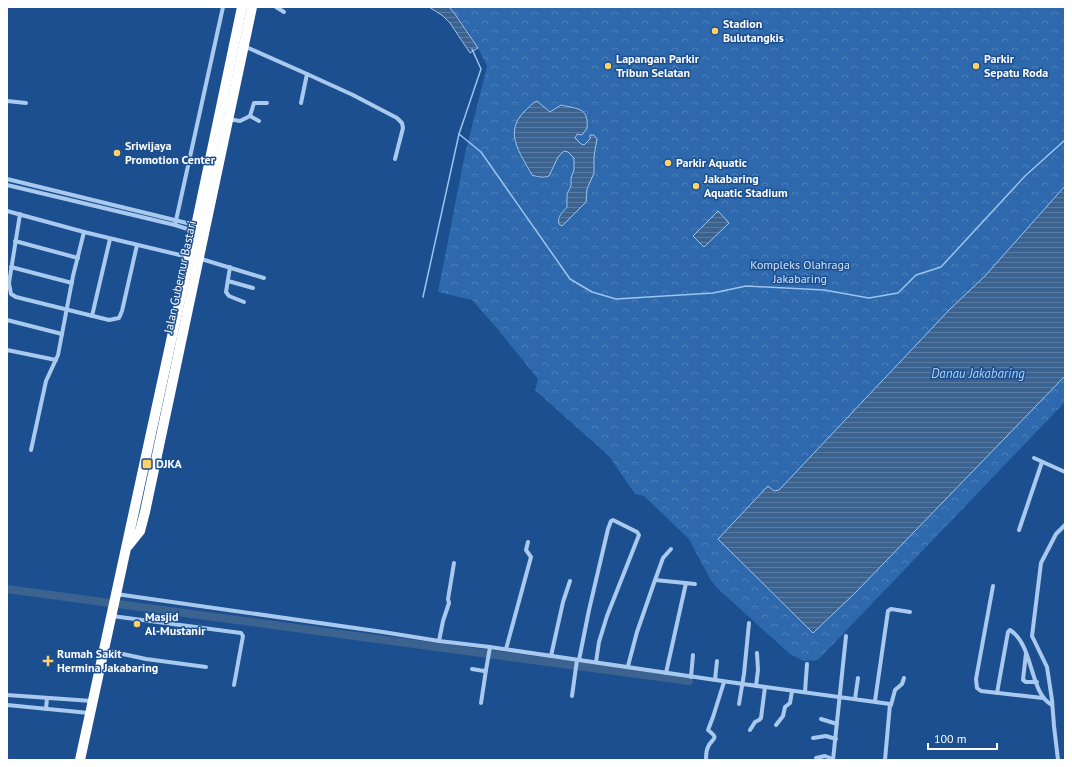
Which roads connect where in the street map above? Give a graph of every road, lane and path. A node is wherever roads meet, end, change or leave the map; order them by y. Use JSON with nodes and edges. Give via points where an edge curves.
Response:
{"nodes":[{"id":1,"x":224,"y":7,"type":"edge"},
{"id":2,"x":242,"y":7,"type":"edge"},
{"id":3,"x":252,"y":7,"type":"edge"},
{"id":4,"x":276,"y":7,"type":"edge"},
{"id":5,"x":284,"y":12,"type":"dead end"},
{"id":6,"x":244,"y":46,"type":"junction"},
{"id":7,"x":307,"y":74,"type":"junction"},
{"id":8,"x":7,"y":101,"type":"edge"},
{"id":9,"x":26,"y":103,"type":"dead end"},
{"id":10,"x":267,"y":103,"type":"dead end"},
{"id":11,"x":301,"y":103,"type":"dead end"},
{"id":12,"x":250,"y":116,"type":"junction"},
{"id":13,"x":228,"y":119,"type":"junction"},
{"id":14,"x":259,"y":121,"type":"dead end"},
{"id":15,"x":395,"y":159,"type":"dead end"},
{"id":16,"x":7,"y":179,"type":"edge"},
{"id":17,"x":7,"y":185,"type":"edge"},
{"id":18,"x":7,"y":211,"type":"edge"},
{"id":19,"x":20,"y":214,"type":"junction"},
{"id":20,"x":176,"y":223,"type":"junction"},
{"id":21,"x":192,"y":228,"type":"junction"},
{"id":22,"x":84,"y":232,"type":"junction"},
{"id":23,"x":110,"y":239,"type":"junction"},
{"id":24,"x":15,"y":241,"type":"junction"},
{"id":25,"x":137,"y":245,"type":"junction"},
{"id":26,"x":193,"y":257,"type":"junction"},
{"id":27,"x":78,"y":258,"type":"junction"},
{"id":28,"x":11,"y":267,"type":"junction"},
{"id":29,"x":230,"y":267,"type":"junction"},
{"id":30,"x":264,"y":278,"type":"dead end"},
{"id":31,"x":228,"y":281,"type":"junction"},
{"id":32,"x":72,"y":283,"type":"junction"},
{"id":33,"x":253,"y":288,"type":"dead end"},
{"id":34,"x":9,"y":294,"type":"edge"},
{"id":35,"x":244,"y":302,"type":"dead end"},
{"id":36,"x":67,"y":309,"type":"junction"},
{"id":37,"x":92,"y":316,"type":"junction"},
{"id":38,"x":7,"y":320,"type":"edge"},
{"id":39,"x":62,"y":334,"type":"junction"},
{"id":40,"x":7,"y":350,"type":"edge"},
{"id":41,"x":56,"y":360,"type":"junction"},
{"id":42,"x":31,"y":450,"type":"dead end"},
{"id":43,"x":1034,"y":458,"type":"dead end"},
{"id":44,"x":1042,"y":462,"type":"junction"},
{"id":45,"x":1065,"y":472,"type":"edge"},
{"id":46,"x":1065,"y":525,"type":"edge"},
{"id":47,"x":1019,"y":530,"type":"dead end"},
{"id":48,"x":528,"y":542,"type":"dead end"},
{"id":49,"x":671,"y":548,"type":"dead end"},
{"id":50,"x":454,"y":562,"type":"dead end"},
{"id":51,"x":655,"y":580,"type":"junction"},
{"id":52,"x":570,"y":581,"type":"dead end"},
{"id":53,"x":686,"y":583,"type":"junction"},
{"id":54,"x":695,"y":584,"type":"dead end"},
{"id":55,"x":992,"y":586,"type":"dead end"},
{"id":56,"x":115,"y":594,"type":"junction"},
{"id":57,"x":910,"y":612,"type":"dead end"},
{"id":58,"x":111,"y":616,"type":"junction"},
{"id":59,"x":749,"y":623,"type":"dead end"},
{"id":60,"x":846,"y":636,"type":"dead end"},
{"id":61,"x":439,"y":641,"type":"junction"},
{"id":62,"x":490,"y":647,"type":"junction"},
{"id":63,"x":506,"y":649,"type":"junction"},
{"id":64,"x":103,"y":650,"type":"junction"},
{"id":65,"x":757,"y":653,"type":"dead end"},
{"id":66,"x":1026,"y":653,"type":"junction"},
{"id":67,"x":693,"y":655,"type":"dead end"},
{"id":68,"x":551,"y":656,"type":"junction"},
{"id":69,"x":578,"y":660,"type":"junction"},
{"id":70,"x":717,"y":661,"type":"dead end"},
{"id":71,"x":596,"y":662,"type":"junction"},
{"id":72,"x":807,"y":664,"type":"dead end"},
{"id":73,"x":628,"y":666,"type":"junction"},
{"id":74,"x":206,"y":667,"type":"dead end"},
{"id":75,"x":472,"y":669,"type":"dead end"},
{"id":76,"x":486,"y":670,"type":"junction"},
{"id":77,"x":666,"y":673,"type":"junction"},
{"id":78,"x":691,"y":677,"type":"junction"},
{"id":79,"x":858,"y":678,"type":"dead end"},
{"id":80,"x":904,"y":678,"type":"dead end"},
{"id":81,"x":716,"y":680,"type":"junction"},
{"id":82,"x":724,"y":682,"type":"junction"},
{"id":83,"x":1036,"y":682,"type":"junction"},
{"id":84,"x":743,"y":684,"type":"junction"},
{"id":85,"x":234,"y":685,"type":"dead end"},
{"id":86,"x":756,"y":686,"type":"junction"},
{"id":87,"x":765,"y":687,"type":"junction"},
{"id":88,"x":792,"y":691,"type":"junction"},
{"id":89,"x":805,"y":692,"type":"junction"},
{"id":90,"x":997,"y":693,"type":"junction"},
{"id":91,"x":7,"y":695,"type":"edge"},
{"id":92,"x":572,"y":696,"type":"dead end"},
{"id":93,"x":840,"y":697,"type":"junction"},
{"id":94,"x":47,"y":698,"type":"junction"},
{"id":95,"x":1043,"y":698,"type":"junction"},
{"id":96,"x":855,"y":699,"type":"junction"},
{"id":97,"x":92,"y":701,"type":"junction"},
{"id":98,"x":874,"y":701,"type":"junction"},
{"id":99,"x":481,"y":703,"type":"dead end"},
{"id":100,"x":739,"y":704,"type":"dead end"},
{"id":101,"x":891,"y":704,"type":"dead end"},
{"id":102,"x":1052,"y":705,"type":"junction"},
{"id":103,"x":7,"y":706,"type":"edge"},
{"id":104,"x":46,"y":709,"type":"junction"},
{"id":105,"x":89,"y":713,"type":"junction"},
{"id":106,"x":821,"y":719,"type":"dead end"},
{"id":107,"x":837,"y":724,"type":"junction"},
{"id":108,"x":776,"y":725,"type":"dead end"},
{"id":109,"x":750,"y":730,"type":"dead end"},
{"id":110,"x":813,"y":738,"type":"dead end"},
{"id":111,"x":836,"y":738,"type":"junction"},
{"id":112,"x":816,"y":758,"type":"dead end"},
{"id":113,"x":833,"y":759,"type":"edge"},
{"id":114,"x":80,"y":760,"type":"edge"},
{"id":115,"x":706,"y":760,"type":"edge"},
{"id":116,"x":885,"y":760,"type":"edge"},
{"id":117,"x":1058,"y":760,"type":"edge"}],
"edges":[{"from":1,"to":20,"type":"street"},
{"from":2,"to":21,"type":"highway","name":"Jalan Gubernur Bastari"},
{"from":3,"to":6,"type":"highway","name":"Jalan Gubernur Bastari"},
{"from":4,"to":5,"type":"street"},
{"from":6,"to":7,"type":"street"},
{"from":6,"to":13,"type":"highway","name":"Jalan Gubernur Bastari"},
{"from":7,"to":11,"type":"street"},
{"from":7,"to":15,"type":"street","via":[[397,118],[403,128]]},
{"from":8,"to":9,"type":"street"},
{"from":10,"to":12,"type":"street","via":[[254,103]]},
{"from":12,"to":13,"type":"street","via":[[240,121]]},
{"from":12,"to":14,"type":"street"},
{"from":13,"to":26,"type":"highway","name":"Jalan Gubernur Bastari"},
{"from":16,"to":20,"type":"street"},
{"from":17,"to":20,"type":"street"},
{"from":18,"to":19,"type":"street"},
{"from":19,"to":22,"type":"street"},
{"from":19,"to":24,"type":"street"},
{"from":20,"to":21,"type":"street"},
{"from":21,"to":26,"type":"highway","name":"Jalan Gubernur Bastari"},
{"from":22,"to":23,"type":"street"},
{"from":22,"to":27,"type":"street"},
{"from":23,"to":25,"type":"street"},
{"from":23,"to":37,"type":"street"},
{"from":24,"to":27,"type":"street"},
{"from":24,"to":28,"type":"street"},
{"from":25,"to":26,"type":"street"},
{"from":25,"to":37,"type":"street","via":[[119,318],[109,320]]},
{"from":26,"to":29,"type":"street"},
{"from":26,"to":56,"type":"highway","name":"Jalan Gubernur Bastari","via":[[165,386],[140,531],[126,549]]},
{"from":27,"to":32,"type":"street"},
{"from":28,"to":32,"type":"street"},
{"from":28,"to":34,"type":"street"},
{"from":29,"to":30,"type":"street"},
{"from":29,"to":31,"type":"street"},
{"from":31,"to":33,"type":"street"},
{"from":31,"to":35,"type":"street","via":[[227,294]]},
{"from":32,"to":36,"type":"street"},
{"from":34,"to":36,"type":"street"},
{"from":36,"to":37,"type":"street"},
{"from":36,"to":39,"type":"street"},
{"from":38,"to":39,"type":"street"},
{"from":39,"to":41,"type":"street"},
{"from":40,"to":41,"type":"street"},
{"from":41,"to":42,"type":"street","via":[[46,381]]},
{"from":43,"to":44,"type":"street"},
{"from":44,"to":45,"type":"street"},
{"from":44,"to":47,"type":"street"},
{"from":46,"to":102,"type":"street","via":[[1056,534],[1041,563],[1032,636],[1047,667]]},
{"from":48,"to":63,"type":"street","via":[[526,550],[532,557]]},
{"from":49,"to":51,"type":"street","via":[[663,558]]},
{"from":50,"to":61,"type":"street","via":[[449,603]]},
{"from":51,"to":53,"type":"street"},
{"from":51,"to":73,"type":"street"},
{"from":52,"to":68,"type":"street"},
{"from":53,"to":54,"type":"street"},
{"from":53,"to":77,"type":"street"},
{"from":55,"to":90,"type":"street","via":[[976,684],[981,691]]},
{"from":56,"to":58,"type":"highway","name":"Jalan Gubernur Bastari"},
{"from":56,"to":61,"type":"street"},
{"from":57,"to":98,"type":"street","via":[[891,609],[888,611]]},
{"from":58,"to":64,"type":"highway","name":"Jalan Gubernur Bastari"},
{"from":58,"to":85,"type":"street","via":[[241,633],[243,636]]},
{"from":59,"to":84,"type":"street"},
{"from":60,"to":93,"type":"street"},
{"from":61,"to":62,"type":"street"},
{"from":62,"to":63,"type":"street"},
{"from":62,"to":76,"type":"street"},
{"from":63,"to":68,"type":"street"},
{"from":64,"to":74,"type":"street"},
{"from":64,"to":97,"type":"highway","name":"Jalan Gubernur Bastari"},
{"from":65,"to":86,"type":"street"},
{"from":66,"to":83,"type":"street"},
{"from":66,"to":83,"type":"street","via":[[1023,680]]},
{"from":66,"to":90,"type":"street","via":[[1018,638],[1009,631]]},
{"from":67,"to":78,"type":"street"},
{"from":68,"to":69,"type":"street"},
{"from":69,"to":71,"type":"street"},
{"from":69,"to":71,"type":"street","via":[[605,543],[613,520],[639,535],[607,616]]},
{"from":69,"to":92,"type":"street"},
{"from":70,"to":81,"type":"street"},
{"from":71,"to":73,"type":"street"},
{"from":72,"to":89,"type":"street"},
{"from":73,"to":77,"type":"street"},
{"from":75,"to":76,"type":"street"},
{"from":76,"to":99,"type":"street"},
{"from":77,"to":78,"type":"street"},
{"from":78,"to":81,"type":"street"},
{"from":79,"to":96,"type":"street"},
{"from":80,"to":101,"type":"street","via":[[895,690]]},
{"from":81,"to":82,"type":"street"},
{"from":82,"to":84,"type":"street"},
{"from":82,"to":115,"type":"street","via":[[708,730],[714,736],[708,746]]},
{"from":83,"to":95,"type":"street"},
{"from":84,"to":86,"type":"street"},
{"from":84,"to":100,"type":"street"},
{"from":86,"to":87,"type":"street"},
{"from":87,"to":88,"type":"street"},
{"from":87,"to":109,"type":"street","via":[[761,718]]},
{"from":88,"to":89,"type":"street"},
{"from":88,"to":108,"type":"street","via":[[790,703],[785,707],[783,716]]},
{"from":89,"to":93,"type":"street"},
{"from":90,"to":95,"type":"street"},
{"from":91,"to":94,"type":"street"},
{"from":93,"to":96,"type":"street"},
{"from":93,"to":107,"type":"street"},
{"from":94,"to":97,"type":"street"},
{"from":94,"to":104,"type":"street"},
{"from":95,"to":102,"type":"street"},
{"from":96,"to":98,"type":"street"},
{"from":97,"to":105,"type":"highway","name":"Jalan Gubernur Bastari"},
{"from":98,"to":116,"type":"street","via":[[890,704]]},
{"from":102,"to":117,"type":"street"},
{"from":103,"to":104,"type":"street"},
{"from":104,"to":105,"type":"street"},
{"from":105,"to":114,"type":"highway","name":"Jalan Gubernur Bastari"},
{"from":106,"to":107,"type":"street"},
{"from":107,"to":111,"type":"street"},
{"from":110,"to":111,"type":"street"},
{"from":111,"to":113,"type":"street"},
{"from":112,"to":113,"type":"street","via":[[825,756]]}]}
